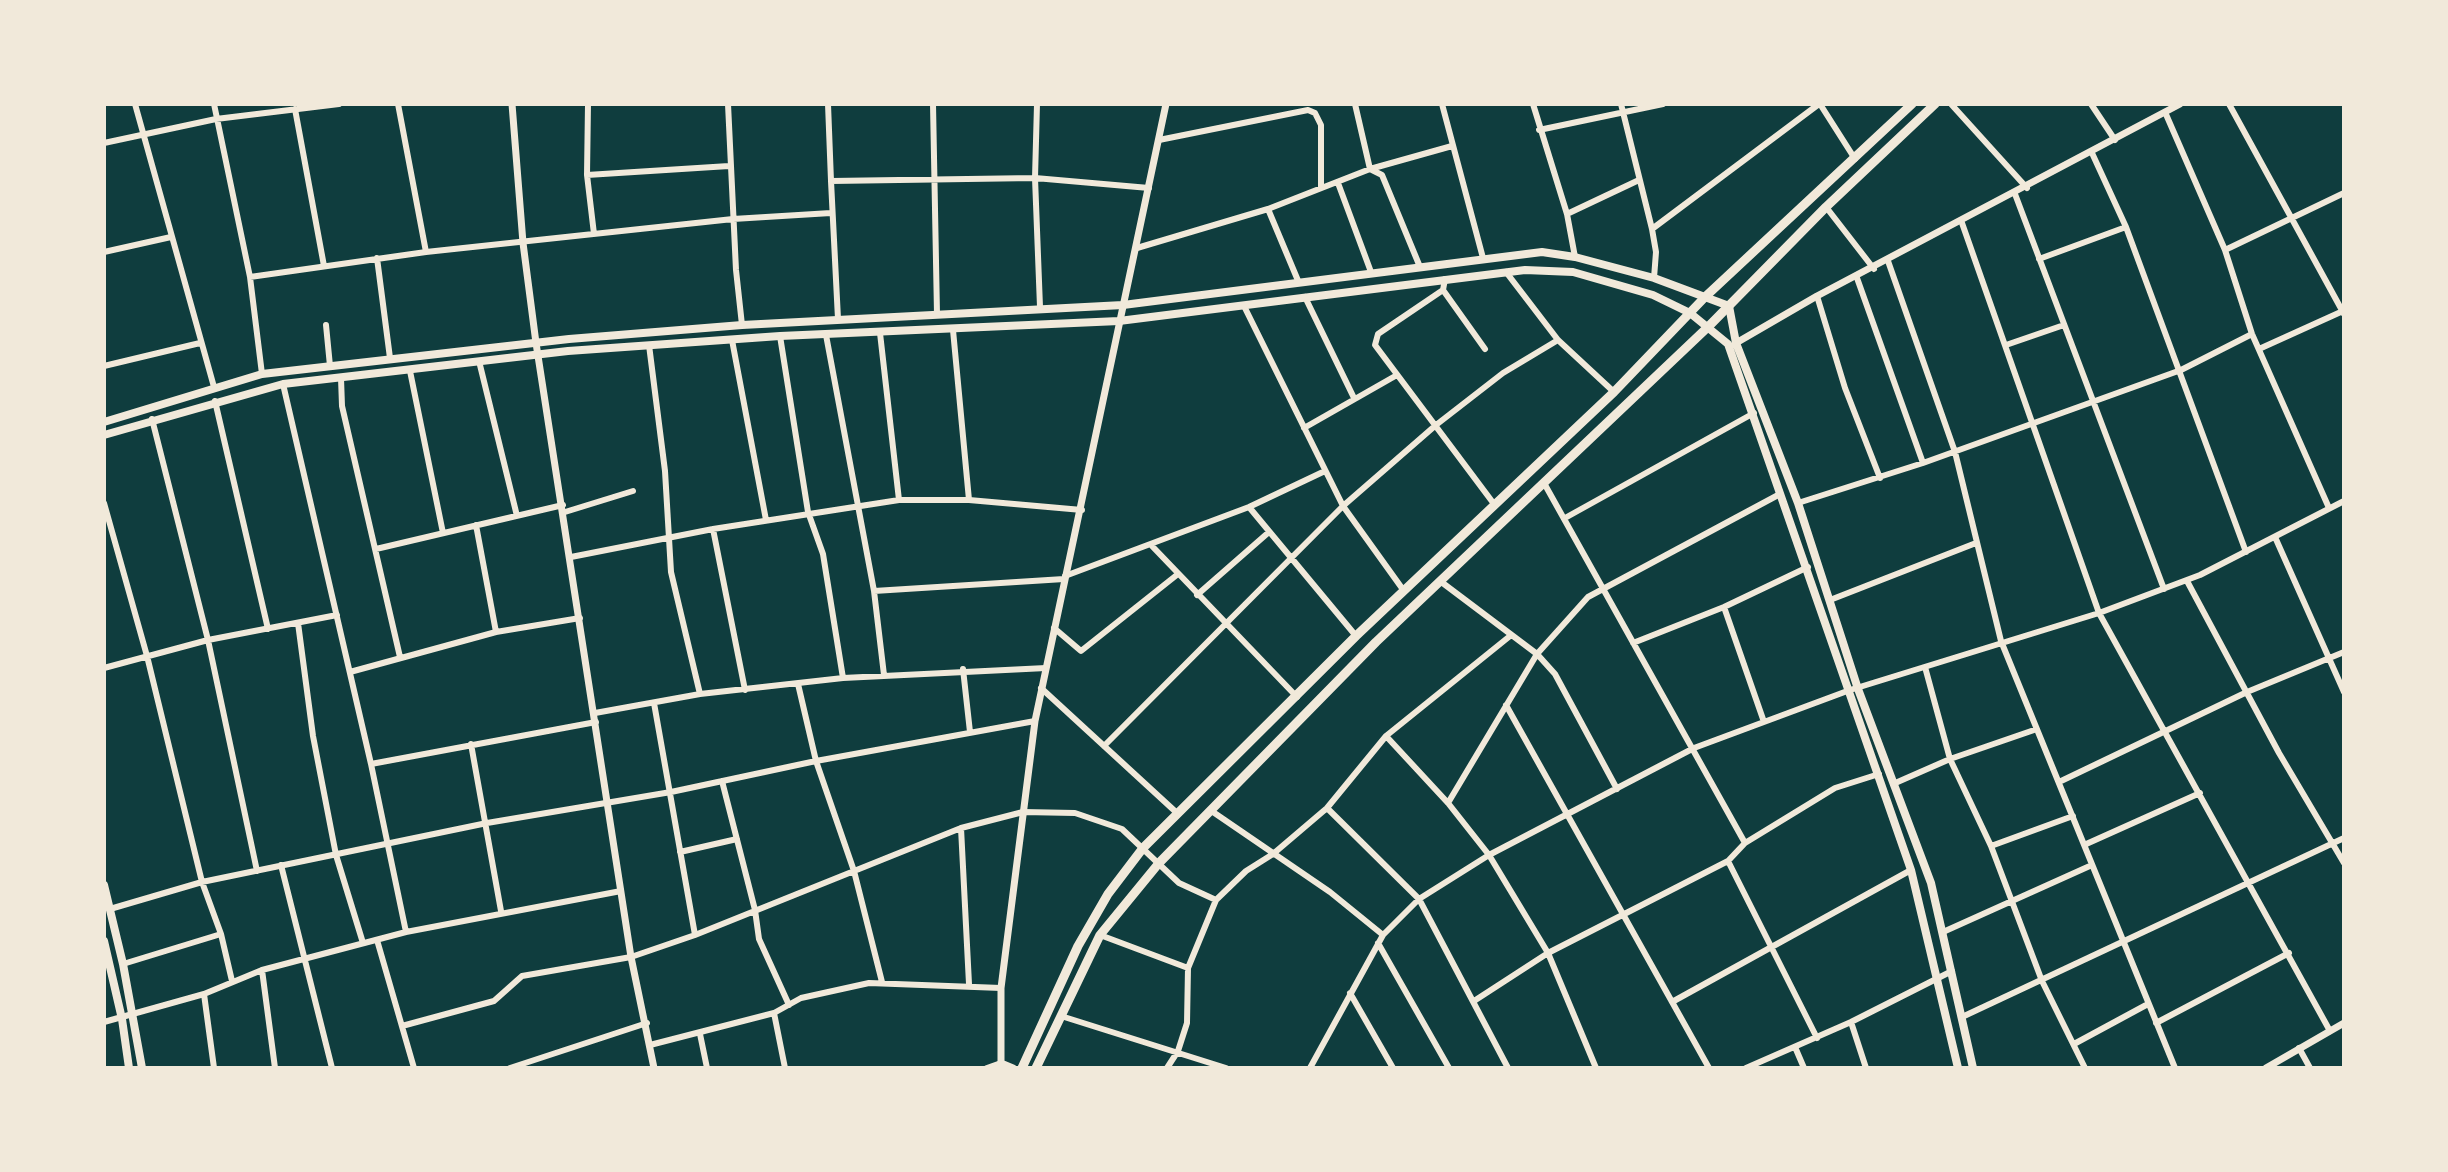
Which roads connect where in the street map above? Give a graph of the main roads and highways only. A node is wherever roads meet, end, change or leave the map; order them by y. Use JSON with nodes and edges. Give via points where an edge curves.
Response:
{"nodes":[{"id":1,"x":1912,"y":104,"type":"edge"},
{"id":2,"x":1935,"y":104,"type":"edge"},
{"id":3,"x":1705,"y":297,"type":"junction"},
{"id":4,"x":1729,"y":306,"type":"junction"},
{"id":5,"x":1690,"y":313,"type":"junction"},
{"id":6,"x":1709,"y":326,"type":"junction"},
{"id":7,"x":104,"y":422,"type":"edge"},
{"id":8,"x":104,"y":435,"type":"edge"},
{"id":9,"x":1854,"y":689,"type":"junction"},
{"id":10,"x":104,"y":885,"type":"edge"},
{"id":11,"x":104,"y":941,"type":"edge"},
{"id":12,"x":129,"y":1068,"type":"edge"},
{"id":13,"x":142,"y":1068,"type":"edge"},
{"id":14,"x":1022,"y":1068,"type":"edge"},
{"id":15,"x":1036,"y":1068,"type":"edge"},
{"id":16,"x":1958,"y":1068,"type":"edge"},
{"id":17,"x":1973,"y":1068,"type":"edge"}],
"edges":[{"from":1,"to":3,"type":"main road"},
{"from":2,"to":4,"type":"main road"},
{"from":3,"to":4,"type":"main road"},
{"from":3,"to":5,"type":"main road"},
{"from":3,"to":7,"type":"main road","via":[[1654,278],[1542,252],[1123,305],[742,325],[390,358],[262,374]]},
{"from":4,"to":6,"type":"main road"},
{"from":4,"to":9,"type":"main road","via":[[1736,343],[1798,503]]},
{"from":5,"to":6,"type":"main road"},
{"from":5,"to":8,"type":"main road","via":[[1653,295],[1573,272],[1506,272],[1119,321],[780,336],[479,361],[283,384]]},
{"from":5,"to":14,"type":"main road","via":[[1143,848],[1078,946]]},
{"from":6,"to":9,"type":"main road","via":[[1728,344]]},
{"from":6,"to":15,"type":"main road","via":[[1440,581],[1159,863],[1100,935]]},
{"from":9,"to":16,"type":"main road","via":[[1911,870]]},
{"from":9,"to":17,"type":"main road","via":[[1931,883]]},
{"from":10,"to":13,"type":"main road"},
{"from":11,"to":12,"type":"main road"}]}
